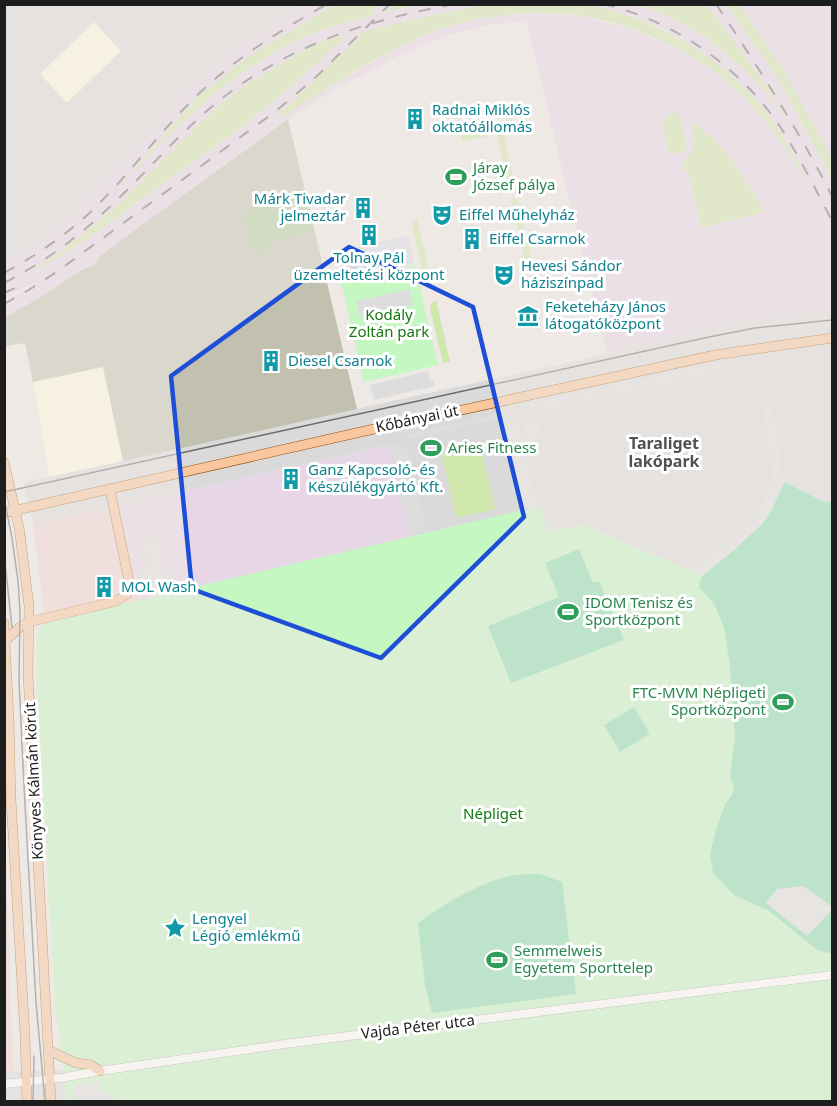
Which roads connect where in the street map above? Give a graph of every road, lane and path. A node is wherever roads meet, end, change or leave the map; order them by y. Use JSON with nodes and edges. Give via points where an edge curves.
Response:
{"nodes":[{"id":1,"x":832,"y":338,"type":"edge"},
{"id":2,"x":4,"y":462,"type":"edge"},
{"id":3,"x":110,"y":490,"type":"junction"},
{"id":4,"x":15,"y":511,"type":"junction"},
{"id":5,"x":4,"y":513,"type":"edge"},
{"id":6,"x":29,"y":622,"type":"junction"},
{"id":7,"x":4,"y":623,"type":"edge"},
{"id":8,"x":5,"y":641,"type":"edge"},
{"id":9,"x":832,"y":975,"type":"edge"},
{"id":10,"x":48,"y":1050,"type":"junction"},
{"id":11,"x":100,"y":1071,"type":"junction"},
{"id":12,"x":50,"y":1079,"type":"junction"},
{"id":13,"x":26,"y":1081,"type":"junction"},
{"id":14,"x":4,"y":1084,"type":"edge"},
{"id":15,"x":27,"y":1101,"type":"edge"},
{"id":16,"x":51,"y":1101,"type":"edge"}],
"edges":[{"from":1,"to":3,"type":"main road","name":"Kőbányai út","via":[[715,355],[364,430]]},
{"from":2,"to":4,"type":"main road","name":"Könyves Kálmán körút"},
{"from":3,"to":4,"type":"main road","name":"Kőbányai út"},
{"from":3,"to":6,"type":"main road","via":[[129,591],[117,601]]},
{"from":4,"to":5,"type":"main road","name":"Kőbányai út"},
{"from":4,"to":6,"type":"main road","name":"Könyves Kálmán körút"},
{"from":6,"to":8,"type":"main road"},
{"from":6,"to":10,"type":"main road","name":"Könyves Kálmán körút"},
{"from":7,"to":8,"type":"main road","name":"Könyves Kálmán körút"},
{"from":8,"to":13,"type":"main road","name":"Könyves Kálmán körút"},
{"from":9,"to":11,"type":"street","name":"Vajda Péter utca"},
{"from":10,"to":11,"type":"main road"},
{"from":10,"to":12,"type":"main road","name":"Könyves Kálmán körút"},
{"from":11,"to":12,"type":"street","name":"Vajda Péter utca"},
{"from":12,"to":13,"type":"street","name":"Vajda Péter utca"},
{"from":12,"to":16,"type":"main road","name":"Könyves Kálmán körút"},
{"from":13,"to":14,"type":"street","name":"Vajda Péter utca"},
{"from":13,"to":15,"type":"main road","name":"Könyves Kálmán körút"}]}
